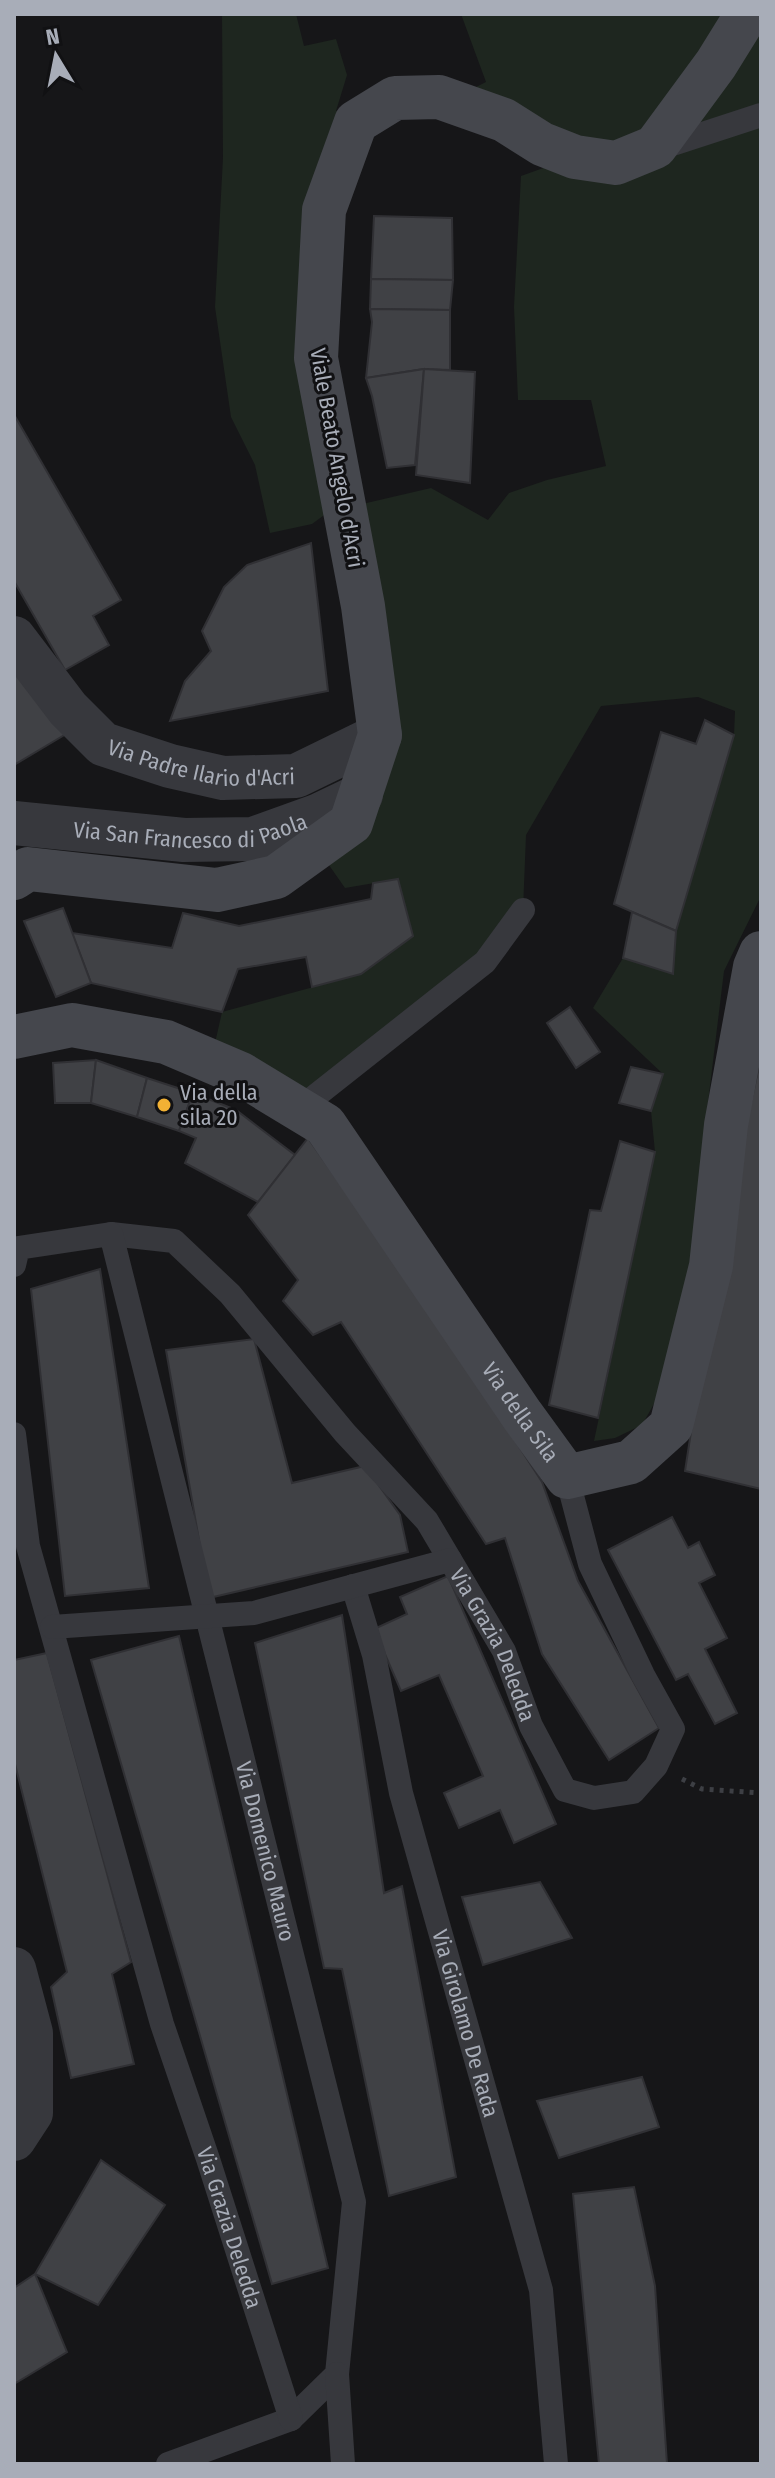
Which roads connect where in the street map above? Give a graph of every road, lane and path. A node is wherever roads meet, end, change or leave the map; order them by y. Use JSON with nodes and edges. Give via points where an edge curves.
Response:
{"nodes":[{"id":1,"x":747,"y":14,"type":"edge"},
{"id":2,"x":761,"y":115,"type":"edge"},
{"id":3,"x":616,"y":163,"type":"junction"},
{"id":4,"x":14,"y":638,"type":"edge"},
{"id":5,"x":380,"y":735,"type":"junction"},
{"id":6,"x":361,"y":795,"type":"junction"},
{"id":7,"x":14,"y":823,"type":"edge"},
{"id":8,"x":14,"y":878,"type":"edge"},
{"id":9,"x":523,"y":910,"type":"dead end"},
{"id":10,"x":761,"y":953,"type":"edge"},
{"id":11,"x":14,"y":1037,"type":"edge"},
{"id":12,"x":299,"y":1109,"type":"junction"},
{"id":13,"x":111,"y":1234,"type":"junction"},
{"id":14,"x":16,"y":1256,"type":"edge"},
{"id":15,"x":14,"y":1434,"type":"edge"},
{"id":16,"x":567,"y":1477,"type":"junction"},
{"id":17,"x":450,"y":1560,"type":"junction"},
{"id":18,"x":353,"y":1586,"type":"junction"},
{"id":19,"x":207,"y":1616,"type":"junction"},
{"id":20,"x":52,"y":1627,"type":"junction"},
{"id":21,"x":656,"y":1766,"type":"junction"},
{"id":22,"x":761,"y":1793,"type":"edge"},
{"id":23,"x":14,"y":1969,"type":"edge"},
{"id":24,"x":14,"y":2139,"type":"edge"},
{"id":25,"x":337,"y":2374,"type":"junction"},
{"id":26,"x":291,"y":2419,"type":"junction"},
{"id":27,"x":168,"y":2464,"type":"edge"},
{"id":28,"x":343,"y":2464,"type":"edge"},
{"id":29,"x":556,"y":2464,"type":"edge"}],
"edges":[{"from":1,"to":3,"type":"main road","via":[[655,147]]},
{"from":2,"to":3,"type":"lane"},
{"from":3,"to":5,"type":"main road","name":"Viale Beato Angelo d'Acri","via":[[575,157],[504,120],[439,97],[395,98],[356,122],[324,210],[316,358],[363,606]]},
{"from":4,"to":5,"type":"street","name":"Via Padre Ilario d'Acri","via":[[68,709],[103,744],[170,766],[223,778],[296,776]]},
{"from":5,"to":6,"type":"main road","name":"Viale Beato Angelo d'Acri"},
{"from":6,"to":7,"type":"street","name":"Via San Francesco di Paola","via":[[253,839],[184,840]]},
{"from":6,"to":8,"type":"main road","name":"Viale Beato Angelo d'Acri","via":[[351,823],[276,877],[217,890],[28,869]]},
{"from":9,"to":12,"type":"lane","via":[[485,962]]},
{"from":10,"to":16,"type":"main road","name":"Via della Sila","via":[[726,1125],[711,1266],[671,1426],[631,1462]]},
{"from":11,"to":12,"type":"main road","name":"Via della Sila","via":[[72,1025],[166,1042],[241,1074]]},
{"from":12,"to":16,"type":"main road","name":"Via della Sila","via":[[325,1125]]},
{"from":13,"to":14,"type":"lane"},
{"from":13,"to":17,"type":"lane","name":"Via Grazia Deledda","via":[[174,1241],[230,1294],[345,1433],[427,1521]]},
{"from":13,"to":19,"type":"lane","name":"Via Domenico Mauro"},
{"from":15,"to":20,"type":"lane","name":"Via Grazia Deledda","via":[[28,1546]]},
{"from":16,"to":21,"type":"lane","name":"Via Grazia Deledda","via":[[590,1564],[673,1729]]},
{"from":17,"to":18,"type":"lane"},
{"from":17,"to":21,"type":"lane","name":"Via Grazia Deledda","via":[[504,1651],[531,1726],[565,1790],[594,1798],[633,1792]]},
{"from":18,"to":19,"type":"lane","via":[[254,1613]]},
{"from":18,"to":29,"type":"lane","name":"Via Girolamo De Rada","via":[[374,1655],[401,1793],[541,2290]]},
{"from":19,"to":20,"type":"lane"},
{"from":19,"to":25,"type":"lane","name":"Via Domenico Mauro","via":[[354,2202]]},
{"from":20,"to":26,"type":"lane","name":"Via Grazia Deledda","via":[[162,2024]]},
{"from":21,"to":22,"type":"path","via":[[702,1789]]},
{"from":23,"to":24,"type":"street","via":[[31,2033],[31,2113]]},
{"from":25,"to":26,"type":"lane"},
{"from":25,"to":28,"type":"lane","name":"Via Domenico Mauro"},
{"from":26,"to":27,"type":"lane"}]}
